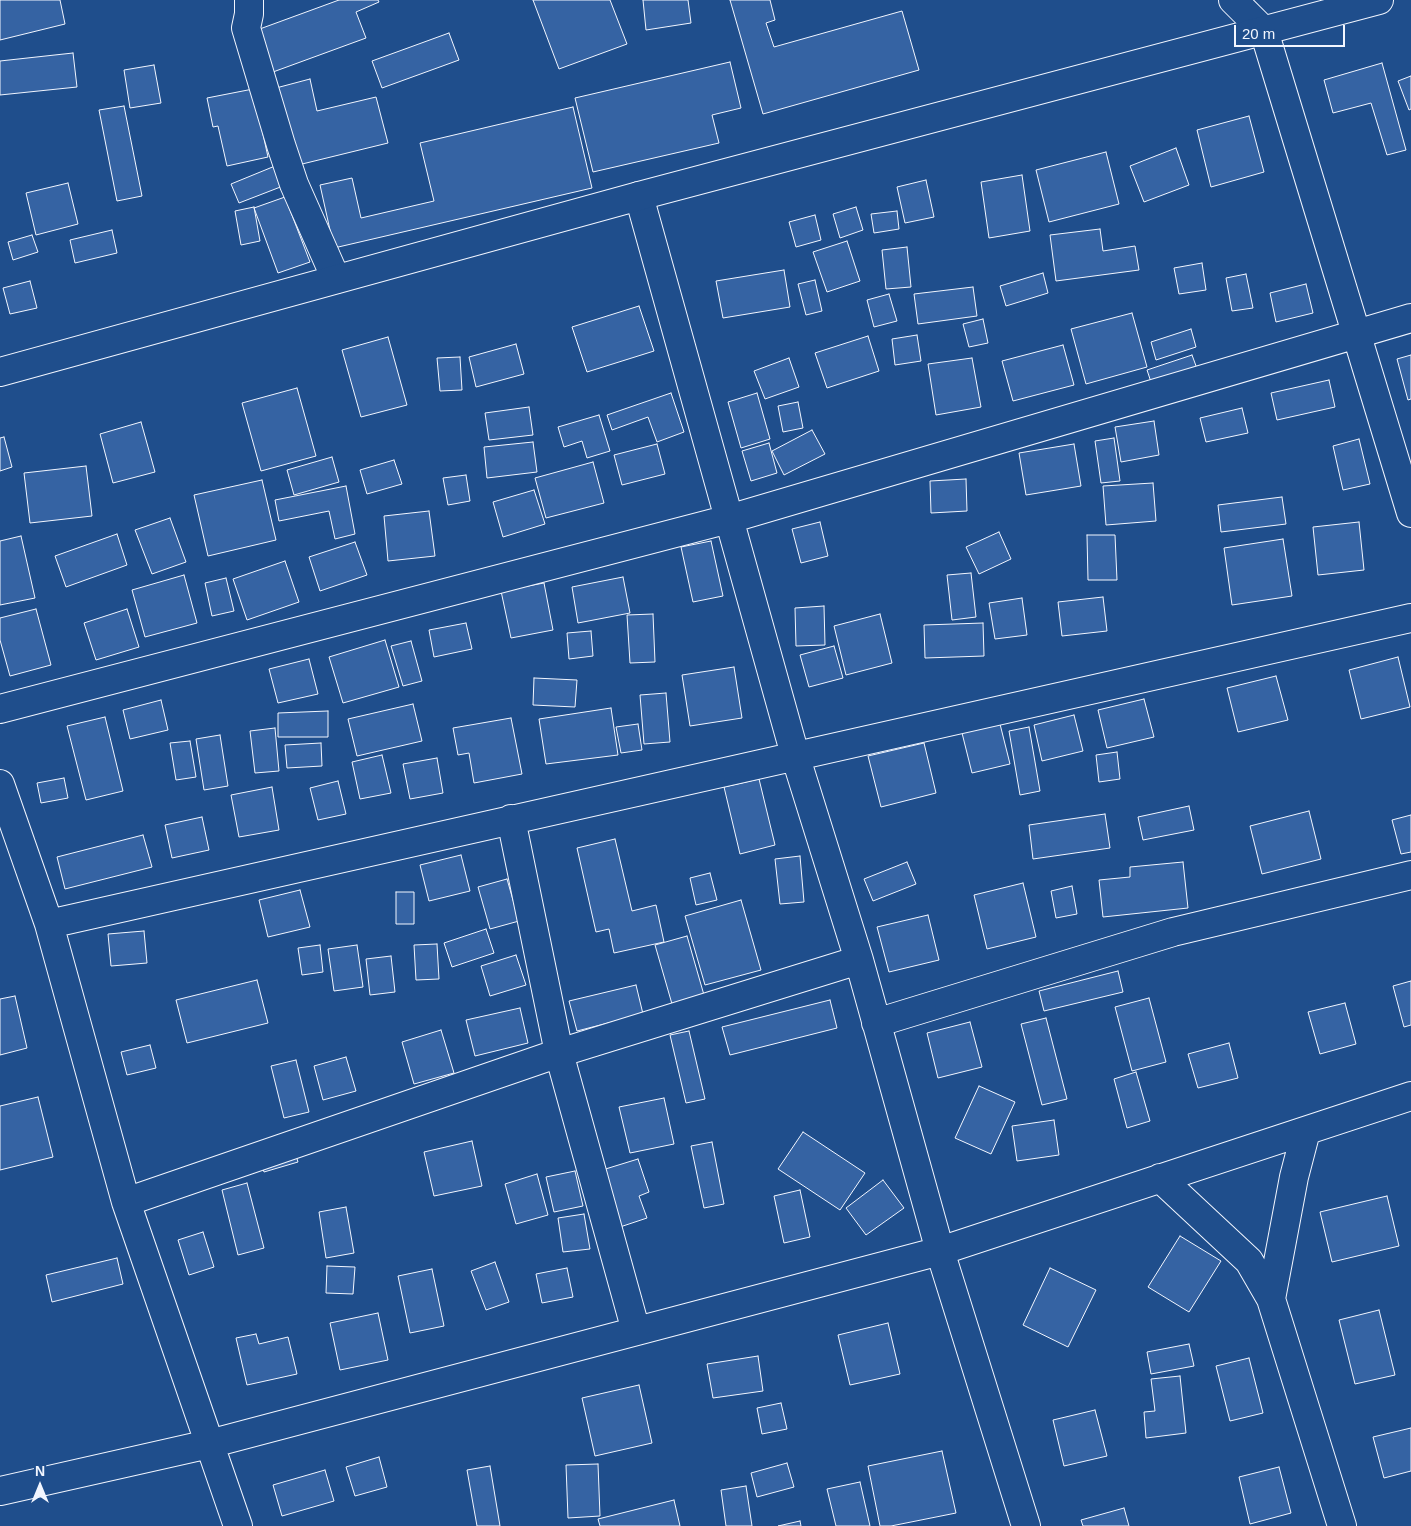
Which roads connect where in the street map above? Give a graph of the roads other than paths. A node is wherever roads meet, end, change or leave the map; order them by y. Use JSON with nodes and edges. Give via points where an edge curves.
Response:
{"nodes":[{"id":1,"x":249,"y":0,"type":"edge"},
{"id":2,"x":1233,"y":0,"type":"edge"},
{"id":3,"x":1379,"y":0,"type":"edge"},
{"id":4,"x":1264,"y":31,"type":"junction"},
{"id":5,"x":639,"y":196,"type":"junction"},
{"id":6,"x":336,"y":279,"type":"junction"},
{"id":7,"x":1411,"y":318,"type":"edge"},
{"id":8,"x":1358,"y":333,"type":"junction"},
{"id":9,"x":0,"y":372,"type":"edge"},
{"id":10,"x":1411,"y":513,"type":"edge"},
{"id":11,"x":729,"y":520,"type":"junction"},
{"id":12,"x":1411,"y":618,"type":"edge"},
{"id":13,"x":0,"y":709,"type":"edge"},
{"id":14,"x":795,"y":755,"type":"junction"},
{"id":15,"x":0,"y":784,"type":"edge"},
{"id":16,"x":511,"y":819,"type":"junction"},
{"id":17,"x":1411,"y":875,"type":"edge"},
{"id":18,"x":48,"y":924,"type":"junction"},
{"id":19,"x":859,"y":960,"type":"junction"},
{"id":20,"x":876,"y":1023,"type":"junction"},
{"id":21,"x":559,"y":1053,"type":"junction"},
{"id":22,"x":1411,"y":1096,"type":"edge"},
{"id":23,"x":1306,"y":1131,"type":"junction"},
{"id":24,"x":1160,"y":1178,"type":"junction"},
{"id":25,"x":126,"y":1202,"type":"junction"},
{"id":26,"x":940,"y":1251,"type":"junction"},
{"id":27,"x":1271,"y":1299,"type":"junction"},
{"id":28,"x":636,"y":1331,"type":"junction"},
{"id":29,"x":210,"y":1444,"type":"junction"},
{"id":30,"x":0,"y":1491,"type":"edge"},
{"id":31,"x":238,"y":1526,"type":"edge"},
{"id":32,"x":1026,"y":1526,"type":"edge"},
{"id":33,"x":1342,"y":1526,"type":"edge"}],
"edges":[{"from":1,"to":6,"type":"street","via":[[246,28],[281,145],[294,184]]},
{"from":2,"to":4,"type":"street"},
{"from":3,"to":4,"type":"street"},
{"from":4,"to":5,"type":"street"},
{"from":4,"to":8,"type":"street"},
{"from":5,"to":6,"type":"street"},
{"from":5,"to":11,"type":"street"},
{"from":6,"to":9,"type":"street"},
{"from":7,"to":8,"type":"street"},
{"from":8,"to":10,"type":"street"},
{"from":8,"to":11,"type":"street"},
{"from":11,"to":13,"type":"street"},
{"from":11,"to":14,"type":"street"},
{"from":12,"to":14,"type":"street"},
{"from":14,"to":16,"type":"street"},
{"from":14,"to":19,"type":"street"},
{"from":15,"to":18,"type":"street"},
{"from":16,"to":18,"type":"street"},
{"from":16,"to":21,"type":"street"},
{"from":17,"to":20,"type":"street","via":[[1173,932]]},
{"from":18,"to":25,"type":"street"},
{"from":19,"to":20,"type":"street"},
{"from":19,"to":21,"type":"street"},
{"from":20,"to":26,"type":"street"},
{"from":21,"to":25,"type":"street"},
{"from":21,"to":28,"type":"street"},
{"from":22,"to":23,"type":"street"},
{"from":23,"to":24,"type":"street"},
{"from":23,"to":27,"type":"street"},
{"from":24,"to":26,"type":"street"},
{"from":24,"to":27,"type":"street","via":[[1248,1261]]},
{"from":25,"to":29,"type":"street"},
{"from":26,"to":28,"type":"street"},
{"from":26,"to":32,"type":"street"},
{"from":27,"to":33,"type":"street"},
{"from":28,"to":29,"type":"street"},
{"from":29,"to":30,"type":"street"},
{"from":29,"to":31,"type":"street"}]}
